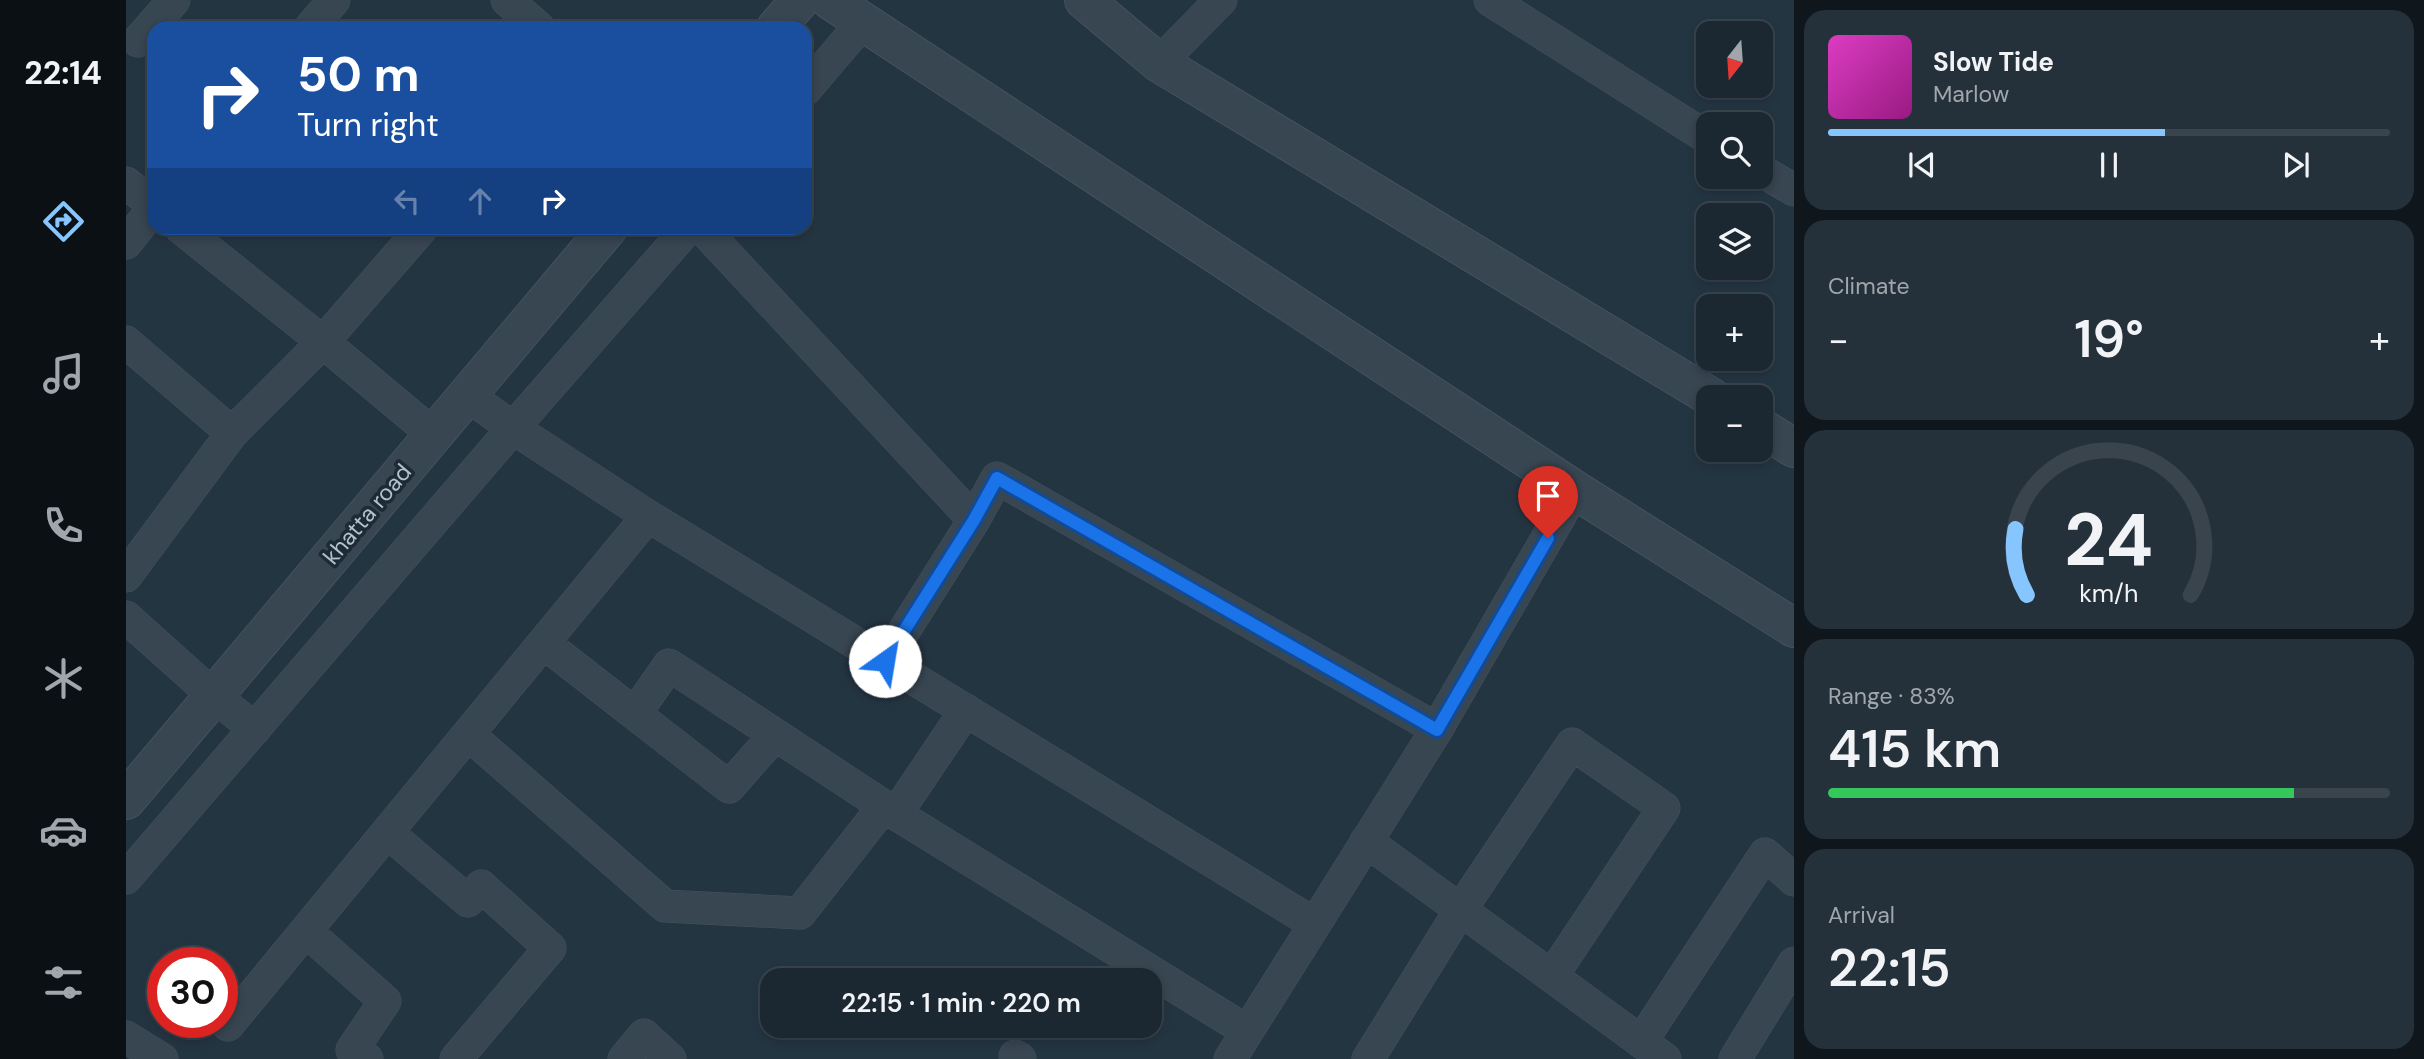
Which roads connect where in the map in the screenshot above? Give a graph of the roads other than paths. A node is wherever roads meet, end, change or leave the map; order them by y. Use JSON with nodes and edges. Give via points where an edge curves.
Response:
{"nodes":[{"id":1,"x":174,"y":0,"type":"edge"},
{"id":2,"x":507,"y":0,"type":"edge"},
{"id":3,"x":800,"y":0,"type":"edge"},
{"id":4,"x":830,"y":0,"type":"edge"},
{"id":5,"x":1084,"y":0,"type":"edge"},
{"id":6,"x":1221,"y":0,"type":"edge"},
{"id":7,"x":1490,"y":0,"type":"edge"},
{"id":8,"x":156,"y":21,"type":"edge"},
{"id":9,"x":531,"y":21,"type":"edge"},
{"id":10,"x":782,"y":21,"type":"edge"},
{"id":11,"x":863,"y":22,"type":"junction"},
{"id":12,"x":1159,"y":63,"type":"junction"},
{"id":13,"x":812,"y":82,"type":"edge"},
{"id":14,"x":1696,"y":130,"type":"edge"},
{"id":15,"x":1773,"y":178,"type":"edge"},
{"id":16,"x":126,"y":183,"type":"edge"},
{"id":17,"x":1794,"y":190,"type":"edge"},
{"id":18,"x":147,"y":201,"type":"edge"},
{"id":19,"x":147,"y":216,"type":"edge"},
{"id":20,"x":190,"y":235,"type":"edge"},
{"id":21,"x":416,"y":235,"type":"edge"},
{"id":22,"x":602,"y":235,"type":"edge"},
{"id":23,"x":682,"y":235,"type":"edge"},
{"id":24,"x":709,"y":235,"type":"edge"},
{"id":25,"x":126,"y":243,"type":"edge"},
{"id":26,"x":126,"y":342,"type":"edge"},
{"id":27,"x":323,"y":342,"type":"junction"},
{"id":28,"x":1696,"y":388,"type":"edge"},
{"id":29,"x":467,"y":395,"type":"junction"},
{"id":30,"x":513,"y":428,"type":"junction"},
{"id":31,"x":232,"y":433,"type":"junction"},
{"id":32,"x":434,"y":435,"type":"junction"},
{"id":33,"x":1773,"y":435,"type":"edge"},
{"id":34,"x":1794,"y":447,"type":"edge"},
{"id":35,"x":1576,"y":490,"type":"junction"},
{"id":36,"x":648,"y":516,"type":"junction"},
{"id":37,"x":974,"y":520,"type":"junction"},
{"id":38,"x":126,"y":576,"type":"edge"},
{"id":39,"x":126,"y":618,"type":"edge"},
{"id":40,"x":1794,"y":628,"type":"edge"},
{"id":41,"x":544,"y":643,"type":"junction"},
{"id":42,"x":885,"y":661,"type":"junction"},
{"id":43,"x":214,"y":696,"type":"junction"},
{"id":44,"x":966,"y":710,"type":"junction"},
{"id":45,"x":635,"y":715,"type":"junction"},
{"id":46,"x":255,"y":729,"type":"junction"},
{"id":47,"x":1437,"y":730,"type":"junction"},
{"id":48,"x":468,"y":734,"type":"junction"},
{"id":49,"x":775,"y":735,"type":"junction"},
{"id":50,"x":126,"y":800,"type":"edge"},
{"id":51,"x":890,"y":810,"type":"junction"},
{"id":52,"x":387,"y":833,"type":"junction"},
{"id":53,"x":1366,"y":841,"type":"junction"},
{"id":54,"x":126,"y":878,"type":"edge"},
{"id":55,"x":1794,"y":880,"type":"edge"},
{"id":56,"x":1461,"y":909,"type":"junction"},
{"id":57,"x":1315,"y":924,"type":"junction"},
{"id":58,"x":306,"y":931,"type":"junction"},
{"id":59,"x":1794,"y":963,"type":"edge"},
{"id":60,"x":1552,"y":976,"type":"junction"},
{"id":61,"x":238,"y":1013,"type":"edge"},
{"id":62,"x":1247,"y":1031,"type":"junction"},
{"id":63,"x":126,"y":1037,"type":"edge"},
{"id":64,"x":1653,"y":1050,"type":"edge"},
{"id":65,"x":162,"y":1059,"type":"edge"},
{"id":66,"x":367,"y":1059,"type":"edge"},
{"id":67,"x":456,"y":1059,"type":"edge"},
{"id":68,"x":624,"y":1059,"type":"edge"},
{"id":69,"x":670,"y":1059,"type":"edge"},
{"id":70,"x":1230,"y":1059,"type":"edge"},
{"id":71,"x":1367,"y":1059,"type":"edge"},
{"id":72,"x":1735,"y":1059,"type":"edge"}],
"edges":[{"from":1,"to":8,"type":"street"},
{"from":2,"to":9,"type":"street"},
{"from":3,"to":10,"type":"street"},
{"from":4,"to":11,"type":"street"},
{"from":5,"to":12,"type":"street"},
{"from":6,"to":12,"type":"street"},
{"from":7,"to":14,"type":"street"},
{"from":11,"to":13,"type":"street"},
{"from":11,"to":35,"type":"street"},
{"from":12,"to":28,"type":"street"},
{"from":15,"to":17,"type":"street"},
{"from":16,"to":18,"type":"street"},
{"from":19,"to":25,"type":"street"},
{"from":20,"to":27,"type":"street"},
{"from":21,"to":27,"type":"street"},
{"from":22,"to":29,"type":"street","name":"khatta road"},
{"from":23,"to":30,"type":"street"},
{"from":24,"to":37,"type":"street"},
{"from":26,"to":31,"type":"street"},
{"from":27,"to":31,"type":"street"},
{"from":27,"to":32,"type":"street"},
{"from":29,"to":30,"type":"street"},
{"from":29,"to":32,"type":"street","name":"khatta road"},
{"from":30,"to":36,"type":"street"},
{"from":30,"to":46,"type":"street"},
{"from":31,"to":38,"type":"street"},
{"from":32,"to":43,"type":"street","name":"khatta road"},
{"from":33,"to":34,"type":"street"},
{"from":35,"to":40,"type":"street"},
{"from":35,"to":47,"type":"street"},
{"from":36,"to":41,"type":"street"},
{"from":36,"to":42,"type":"street"},
{"from":37,"to":42,"type":"street"},
{"from":37,"to":47,"type":"street","via":[[997,478]]},
{"from":39,"to":43,"type":"street"},
{"from":41,"to":45,"type":"street"},
{"from":41,"to":48,"type":"street"},
{"from":42,"to":44,"type":"street"},
{"from":43,"to":46,"type":"street"},
{"from":43,"to":50,"type":"street","name":"khatta road"},
{"from":44,"to":51,"type":"street"},
{"from":44,"to":57,"type":"street"},
{"from":45,"to":49,"type":"street","via":[[669,665]]},
{"from":45,"to":49,"type":"street","via":[[729,788]]},
{"from":46,"to":54,"type":"street"},
{"from":47,"to":53,"type":"street"},
{"from":48,"to":51,"type":"street","via":[[664,906],[800,913]]},
{"from":48,"to":52,"type":"street"},
{"from":49,"to":51,"type":"street"},
{"from":51,"to":62,"type":"street"},
{"from":52,"to":58,"type":"street"},
{"from":52,"to":67,"type":"street","via":[[468,901],[481,886],[550,948]]},
{"from":53,"to":56,"type":"street"},
{"from":53,"to":57,"type":"street"},
{"from":55,"to":64,"type":"street","via":[[1765,854]]},
{"from":56,"to":60,"type":"street"},
{"from":56,"to":60,"type":"street","via":[[1572,744],[1664,808]]},
{"from":56,"to":71,"type":"street"},
{"from":57,"to":62,"type":"street"},
{"from":58,"to":61,"type":"street"},
{"from":58,"to":66,"type":"street","via":[[385,1001],[352,1050]]},
{"from":59,"to":72,"type":"street"},
{"from":60,"to":64,"type":"street"},
{"from":62,"to":70,"type":"street"},
{"from":63,"to":65,"type":"street"},
{"from":68,"to":69,"type":"street","via":[[644,1035]]}]}
